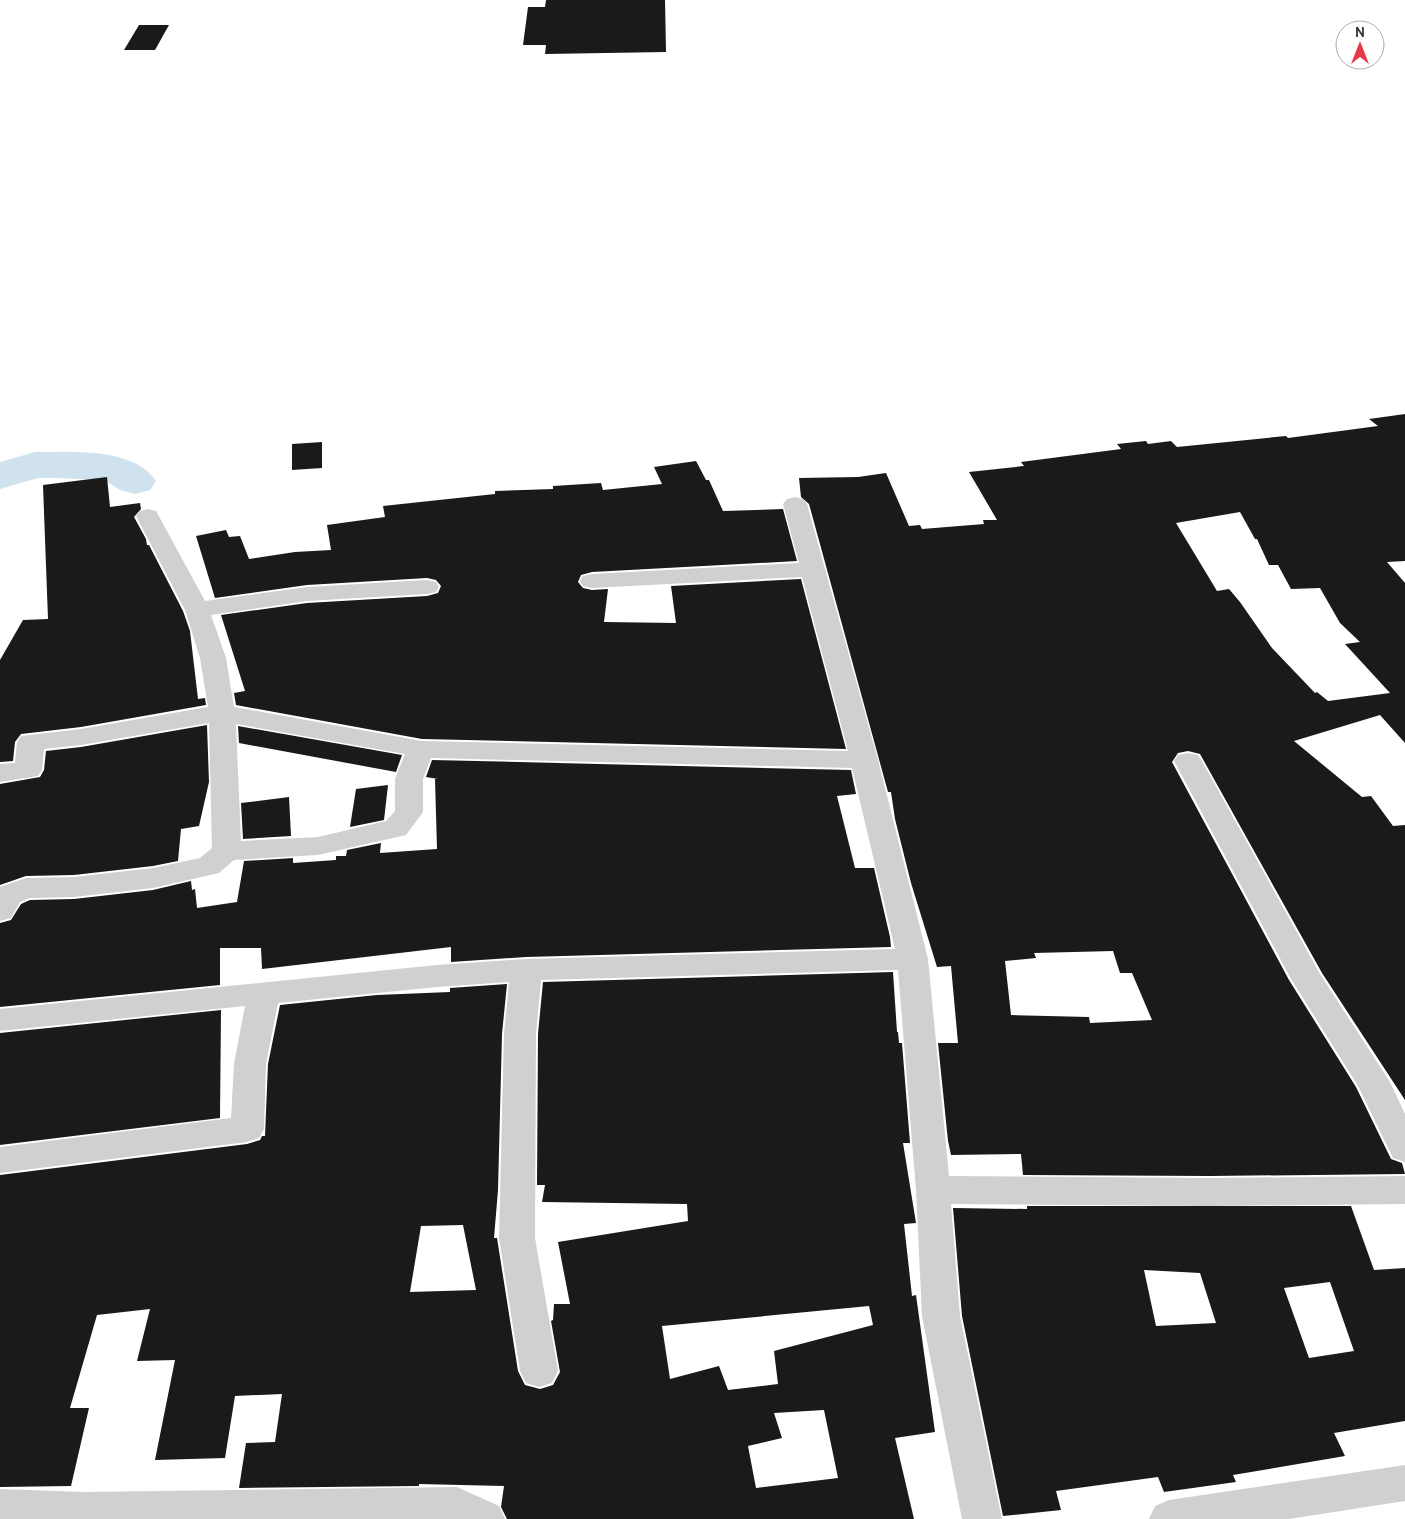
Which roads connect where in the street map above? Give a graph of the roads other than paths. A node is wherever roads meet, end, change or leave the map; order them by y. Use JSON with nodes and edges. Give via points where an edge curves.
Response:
{"nodes":[{"id":1,"x":795,"y":504,"type":"dead end"},
{"id":2,"x":148,"y":516,"type":"dead end"},
{"id":3,"x":814,"y":569,"type":"junction"},
{"id":4,"x":592,"y":581,"type":"dead end"},
{"id":5,"x":427,"y":587,"type":"dead end"},
{"id":6,"x":197,"y":610,"type":"junction"},
{"id":7,"x":222,"y":713,"type":"junction"},
{"id":8,"x":422,"y":749,"type":"junction"},
{"id":9,"x":864,"y":760,"type":"junction"},
{"id":10,"x":1188,"y":761,"type":"dead end"},
{"id":11,"x":0,"y":773,"type":"edge"},
{"id":12,"x":227,"y":851,"type":"junction"},
{"id":13,"x":0,"y":911,"type":"edge"},
{"id":14,"x":914,"y":959,"type":"junction"},
{"id":15,"x":526,"y":970,"type":"junction"},
{"id":16,"x":264,"y":993,"type":"junction"},
{"id":17,"x":0,"y":1020,"type":"edge"},
{"id":18,"x":1405,"y":1149,"type":"edge"},
{"id":19,"x":0,"y":1160,"type":"edge"},
{"id":20,"x":932,"y":1190,"type":"junction"},
{"id":21,"x":1405,"y":1190,"type":"edge"},
{"id":22,"x":539,"y":1372,"type":"dead end"},
{"id":23,"x":1405,"y":1482,"type":"edge"},
{"id":24,"x":0,"y":1507,"type":"edge"},
{"id":25,"x":484,"y":1519,"type":"edge"},
{"id":26,"x":982,"y":1519,"type":"edge"},
{"id":27,"x":1169,"y":1519,"type":"edge"}],
"edges":[{"from":1,"to":3,"type":"street"},
{"from":2,"to":6,"type":"street"},
{"from":3,"to":4,"type":"street"},
{"from":3,"to":9,"type":"street"},
{"from":5,"to":6,"type":"street","via":[[307,594]]},
{"from":6,"to":7,"type":"street","via":[[213,658]]},
{"from":7,"to":8,"type":"street"},
{"from":7,"to":11,"type":"street","via":[[31,742],[28,770]]},
{"from":7,"to":12,"type":"street"},
{"from":8,"to":9,"type":"street"},
{"from":8,"to":12,"type":"street","via":[[409,779],[409,812],[396,828],[318,846]]},
{"from":9,"to":14,"type":"street"},
{"from":10,"to":18,"type":"street","via":[[1307,979],[1373,1082]]},
{"from":12,"to":13,"type":"street","via":[[209,866],[153,878],[74,887],[26,888],[8,895]]},
{"from":14,"to":15,"type":"street"},
{"from":14,"to":20,"type":"street"},
{"from":15,"to":16,"type":"street"},
{"from":15,"to":22,"type":"street","via":[[520,1034],[518,1238]]},
{"from":16,"to":17,"type":"street"},
{"from":16,"to":19,"type":"street","via":[[250,1064],[247,1129]]},
{"from":20,"to":21,"type":"street"},
{"from":20,"to":26,"type":"street","via":[[940,1316]]},
{"from":23,"to":27,"type":"street"},
{"from":24,"to":25,"type":"street","via":[[84,1510],[457,1504]]}]}
